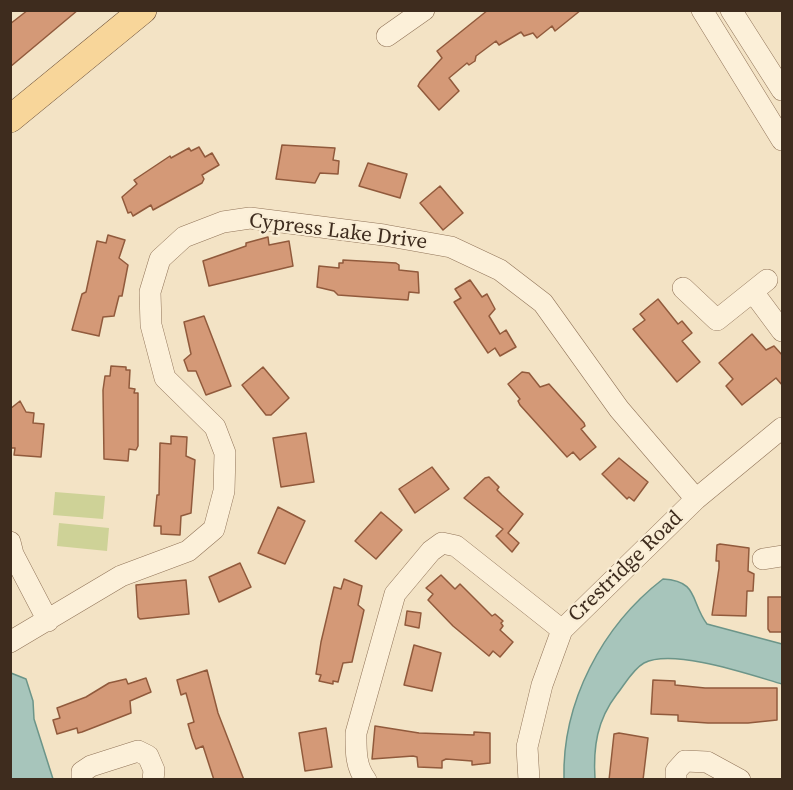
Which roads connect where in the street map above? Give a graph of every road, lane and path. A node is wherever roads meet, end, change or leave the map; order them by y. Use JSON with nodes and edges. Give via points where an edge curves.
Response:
{"nodes":[{"id":1,"x":143,"y":10,"type":"edge"},
{"id":2,"x":424,"y":10,"type":"edge"},
{"id":3,"x":702,"y":10,"type":"edge"},
{"id":4,"x":731,"y":10,"type":"edge"},
{"id":5,"x":387,"y":36,"type":"dead end"},
{"id":6,"x":783,"y":90,"type":"edge"},
{"id":7,"x":10,"y":119,"type":"edge"},
{"id":8,"x":783,"y":140,"type":"edge"},
{"id":9,"x":683,"y":288,"type":"dead end"},
{"id":10,"x":783,"y":331,"type":"edge"},
{"id":11,"x":783,"y":428,"type":"edge"},
{"id":12,"x":696,"y":499,"type":"junction"},
{"id":13,"x":10,"y":542,"type":"edge"},
{"id":14,"x":48,"y":621,"type":"junction"},
{"id":15,"x":562,"y":630,"type":"junction"},
{"id":16,"x":10,"y":642,"type":"edge"},
{"id":17,"x":82,"y":780,"type":"edge"},
{"id":18,"x":153,"y":780,"type":"edge"},
{"id":19,"x":366,"y":780,"type":"edge"},
{"id":20,"x":529,"y":780,"type":"edge"},
{"id":21,"x":676,"y":780,"type":"edge"},
{"id":22,"x":740,"y":780,"type":"edge"}],
"edges":[{"from":1,"to":7,"type":"main road"},
{"from":2,"to":5,"type":"street"},
{"from":3,"to":8,"type":"street"},
{"from":4,"to":6,"type":"street"},
{"from":9,"to":10,"type":"street","via":[[717,320],[760,286]]},
{"from":11,"to":12,"type":"street","name":"Crestridge Road"},
{"from":12,"to":14,"type":"street","name":"Cypress Lake Drive","via":[[619,409],[543,303],[500,270],[451,247],[384,235],[250,218],[223,222],[184,237],[160,259],[150,292],[151,325],[165,378],[215,427],[225,453],[224,492],[214,529],[188,551],[121,576]]},
{"from":12,"to":15,"type":"street","name":"Crestridge Road"},
{"from":13,"to":14,"type":"street"},
{"from":14,"to":16,"type":"street","name":"Cypress Lake Drive"},
{"from":15,"to":19,"type":"street","via":[[456,546],[441,543],[395,594],[356,733],[356,753]]},
{"from":15,"to":20,"type":"street","name":"Crestridge Road","via":[[542,685],[527,747]]},
{"from":17,"to":18,"type":"street","via":[[82,772],[91,766],[138,751],[148,756],[154,770]]},
{"from":21,"to":22,"type":"street","via":[[676,771],[685,761],[706,762]]}]}
